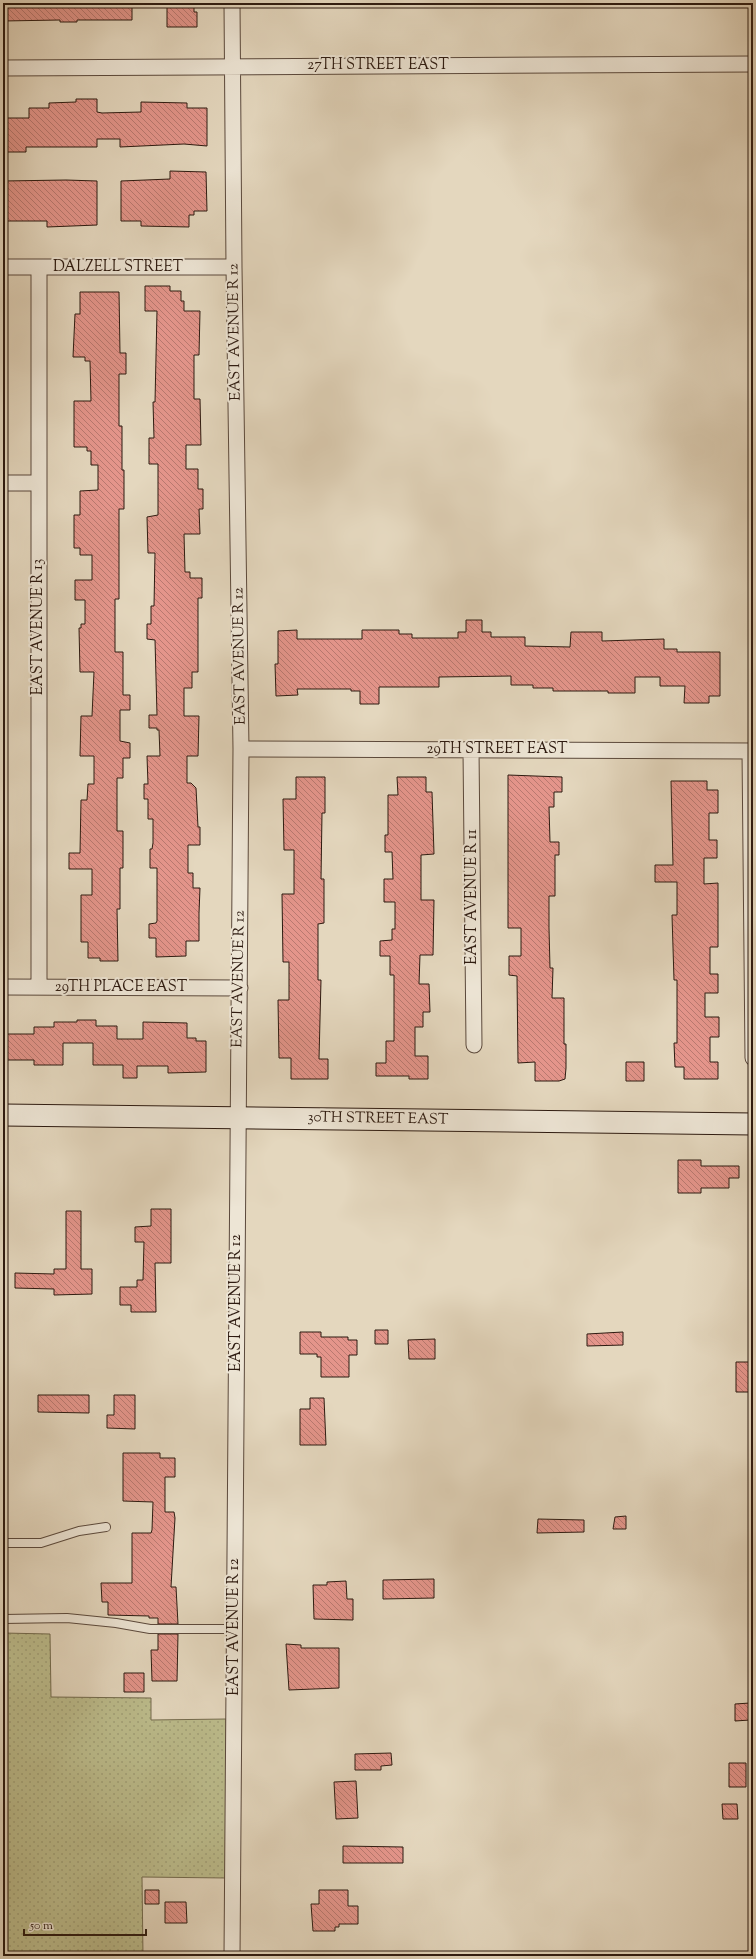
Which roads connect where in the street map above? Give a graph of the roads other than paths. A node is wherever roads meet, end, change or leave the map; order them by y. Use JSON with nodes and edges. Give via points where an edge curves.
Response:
{"nodes":[{"id":1,"x":232,"y":3,"type":"edge"},
{"id":2,"x":753,"y":64,"type":"edge"},
{"id":3,"x":233,"y":65,"type":"junction"},
{"id":4,"x":3,"y":68,"type":"edge"},
{"id":5,"x":3,"y":267,"type":"edge"},
{"id":6,"x":39,"y":267,"type":"junction"},
{"id":7,"x":234,"y":267,"type":"junction"},
{"id":8,"x":3,"y":483,"type":"edge"},
{"id":9,"x":38,"y":483,"type":"junction"},
{"id":10,"x":241,"y":749,"type":"junction"},
{"id":11,"x":471,"y":749,"type":"junction"},
{"id":12,"x":751,"y":751,"type":"edge"},
{"id":13,"x":3,"y":987,"type":"edge"},
{"id":14,"x":39,"y":987,"type":"junction"},
{"id":15,"x":240,"y":988,"type":"junction"},
{"id":16,"x":474,"y":1045,"type":"dead end"},
{"id":17,"x":753,"y":1058,"type":"edge"},
{"id":18,"x":3,"y":1115,"type":"edge"},
{"id":19,"x":238,"y":1117,"type":"junction"},
{"id":20,"x":753,"y":1124,"type":"edge"},
{"id":21,"x":106,"y":1527,"type":"dead end"},
{"id":22,"x":3,"y":1543,"type":"edge"},
{"id":23,"x":3,"y":1619,"type":"edge"},
{"id":24,"x":234,"y":1629,"type":"junction"},
{"id":25,"x":232,"y":1956,"type":"edge"}],
"edges":[{"from":1,"to":3,"type":"street","name":"EAST AVENUE R 12"},
{"from":2,"to":3,"type":"street","name":"27TH STREET EAST"},
{"from":3,"to":4,"type":"street","name":"27TH STREET EAST"},
{"from":3,"to":7,"type":"street","name":"EAST AVENUE R 12"},
{"from":5,"to":6,"type":"street","name":"DALZELL STREET"},
{"from":6,"to":7,"type":"street","name":"DALZELL STREET"},
{"from":6,"to":9,"type":"street","name":"EAST AVENUE R 13"},
{"from":7,"to":10,"type":"street","name":"EAST AVENUE R 12"},
{"from":8,"to":9,"type":"street"},
{"from":9,"to":14,"type":"street","name":"EAST AVENUE R 13"},
{"from":10,"to":11,"type":"street","name":"29TH STREET EAST"},
{"from":10,"to":15,"type":"street","name":"EAST AVENUE R 12"},
{"from":11,"to":12,"type":"street","name":"29TH STREET EAST"},
{"from":11,"to":16,"type":"street","name":"EAST AVENUE R 11"},
{"from":12,"to":17,"type":"street"},
{"from":13,"to":14,"type":"street","name":"29TH PLACE EAST"},
{"from":14,"to":15,"type":"street","name":"29TH PLACE EAST"},
{"from":15,"to":19,"type":"street","name":"EAST AVENUE R 12"},
{"from":18,"to":19,"type":"street","name":"30TH STREET EAST"},
{"from":19,"to":20,"type":"street","name":"30TH STREET EAST"},
{"from":19,"to":24,"type":"street","name":"EAST AVENUE R 12"},
{"from":21,"to":22,"type":"lane","via":[[79,1530],[41,1543]]},
{"from":23,"to":24,"type":"lane","via":[[67,1618],[150,1629]]},
{"from":24,"to":25,"type":"street","name":"EAST AVENUE R 12"}]}
